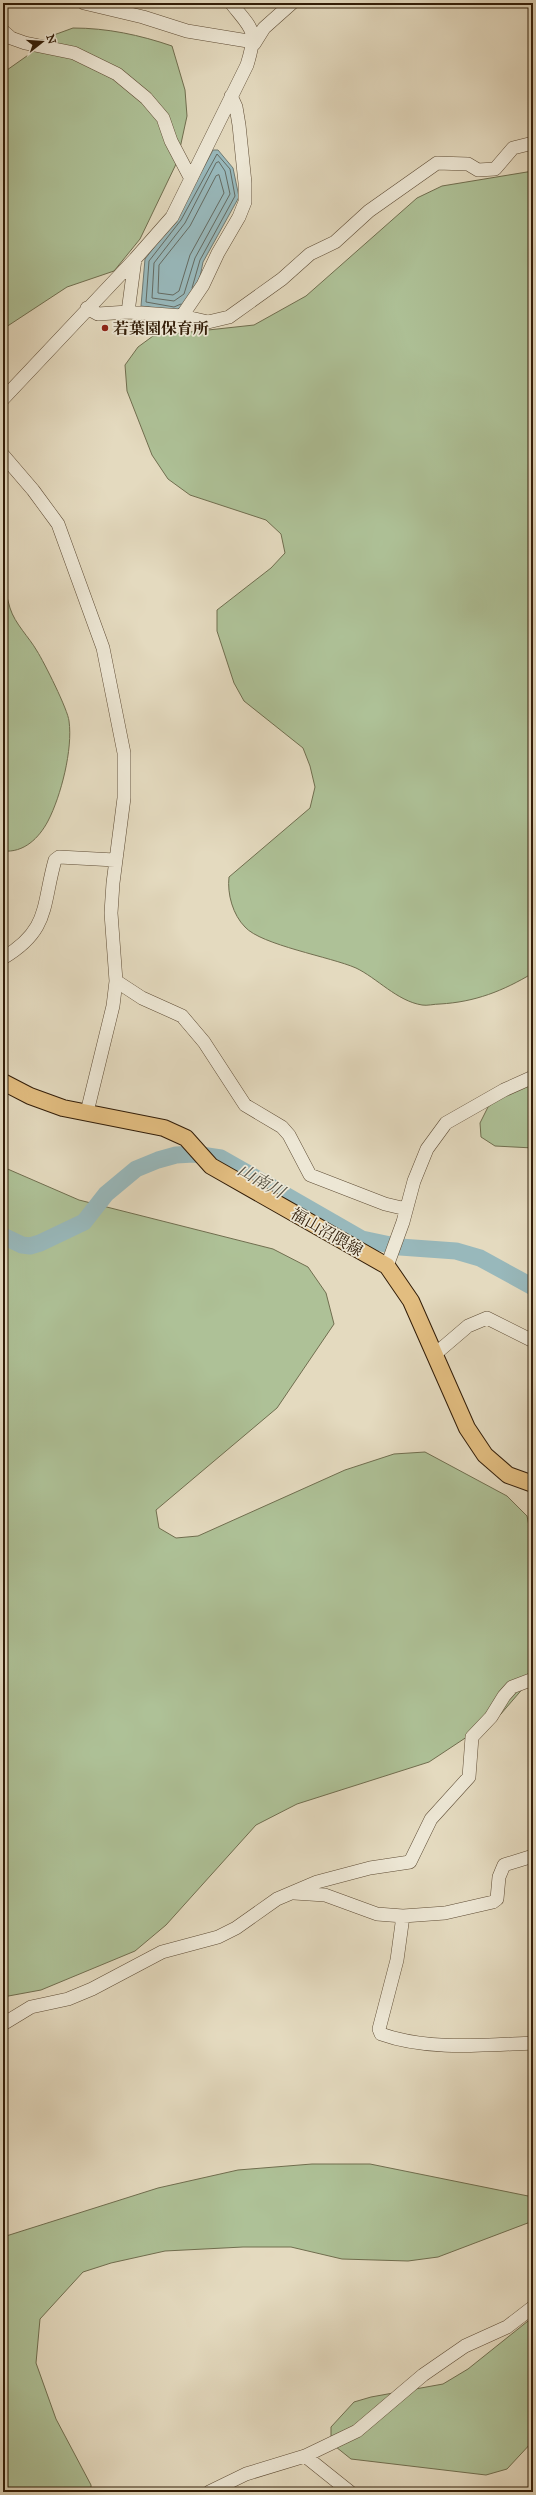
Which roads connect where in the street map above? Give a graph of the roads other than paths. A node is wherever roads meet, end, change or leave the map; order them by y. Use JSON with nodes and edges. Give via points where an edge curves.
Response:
{"nodes":[{"id":1,"x":84,"y":3,"type":"edge"},
{"id":2,"x":231,"y":3,"type":"edge"},
{"id":3,"x":292,"y":3,"type":"edge"},
{"id":4,"x":3,"y":31,"type":"edge"},
{"id":5,"x":254,"y":43,"type":"junction"},
{"id":6,"x":231,"y":96,"type":"junction"},
{"id":7,"x":533,"y":144,"type":"edge"},
{"id":8,"x":191,"y":179,"type":"junction"},
{"id":9,"x":135,"y":259,"type":"junction"},
{"id":10,"x":87,"y":308,"type":"junction"},
{"id":11,"x":128,"y":312,"type":"junction"},
{"id":12,"x":182,"y":316,"type":"junction"},
{"id":13,"x":3,"y":399,"type":"edge"},
{"id":14,"x":3,"y":455,"type":"edge"},
{"id":15,"x":115,"y":860,"type":"junction"},
{"id":16,"x":3,"y":958,"type":"edge"},
{"id":17,"x":116,"y":981,"type":"junction"},
{"id":18,"x":533,"y":1077,"type":"edge"},
{"id":19,"x":3,"y":1082,"type":"edge"},
{"id":20,"x":87,"y":1112,"type":"junction"},
{"id":21,"x":406,"y":1209,"type":"junction"},
{"id":22,"x":387,"y":1266,"type":"junction"},
{"id":23,"x":533,"y":1341,"type":"edge"},
{"id":24,"x":434,"y":1355,"type":"junction"},
{"id":25,"x":533,"y":1484,"type":"edge"},
{"id":26,"x":533,"y":1679,"type":"edge"},
{"id":27,"x":533,"y":1856,"type":"edge"},
{"id":28,"x":290,"y":1892,"type":"junction"},
{"id":29,"x":403,"y":1916,"type":"junction"},
{"id":30,"x":3,"y":2024,"type":"edge"},
{"id":31,"x":533,"y":2043,"type":"edge"},
{"id":32,"x":533,"y":2306,"type":"edge"},
{"id":33,"x":305,"y":2456,"type":"junction"},
{"id":34,"x":209,"y":2492,"type":"edge"},
{"id":35,"x":350,"y":2492,"type":"edge"}],
"edges":[{"from":1,"to":5,"type":"street","via":[[187,31]]},
{"from":2,"to":5,"type":"street","via":[[254,31]]},
{"from":3,"to":5,"type":"street","via":[[264,28]]},
{"from":4,"to":8,"type":"street","via":[[11,38],[25,43],[74,53],[117,74],[146,98],[163,118],[171,141]]},
{"from":5,"to":6,"type":"street","via":[[248,65]]},
{"from":6,"to":8,"type":"street"},
{"from":6,"to":12,"type":"street","via":[[239,125],[245,202],[203,285]]},
{"from":7,"to":12,"type":"street","via":[[513,148],[495,168],[478,170],[468,164],[437,163],[369,211],[335,242],[310,254],[282,279],[229,317],[208,322]]},
{"from":8,"to":9,"type":"street","via":[[172,217]]},
{"from":9,"to":10,"type":"street"},
{"from":9,"to":11,"type":"street"},
{"from":10,"to":11,"type":"street","via":[[98,314]]},
{"from":10,"to":13,"type":"street"},
{"from":11,"to":12,"type":"street"},
{"from":14,"to":15,"type":"street","via":[[58,524],[103,648],[124,753],[124,798]]},
{"from":15,"to":16,"type":"street","via":[[59,857],[55,860],[44,914],[37,929],[18,949]]},
{"from":15,"to":17,"type":"street","via":[[111,913]]},
{"from":17,"to":20,"type":"street","via":[[114,1006]]},
{"from":17,"to":21,"type":"street","via":[[142,998],[182,1016],[204,1042],[245,1105],[282,1127],[289,1135],[310,1175],[385,1204]]},
{"from":18,"to":21,"type":"street","via":[[504,1090],[446,1123],[427,1149]]},
{"from":19,"to":20,"type":"main road","name":"福山沼隈線","via":[[30,1096],[63,1108]]},
{"from":20,"to":22,"type":"main road","name":"福山沼隈線","via":[[164,1128],[186,1138],[218,1169]]},
{"from":21,"to":22,"type":"street"},
{"from":22,"to":24,"type":"main road","name":"福山沼隈線","via":[[411,1301]]},
{"from":23,"to":24,"type":"street","via":[[487,1318],[468,1326]]},
{"from":24,"to":25,"type":"main road","name":"福山沼隈線","via":[[467,1428],[485,1455],[508,1475]]},
{"from":26,"to":28,"type":"street","via":[[512,1687],[492,1718],[472,1737],[469,1777],[431,1818],[410,1862],[355,1872]]},
{"from":27,"to":29,"type":"street","via":[[504,1865],[499,1877],[497,1899],[493,1902],[445,1913]]},
{"from":28,"to":29,"type":"street","via":[[325,1895],[377,1914]]},
{"from":28,"to":30,"type":"street","via":[[236,1928],[218,1936],[162,1952],[92,1989],[68,1999],[31,2007]]},
{"from":29,"to":31,"type":"street","via":[[397,1960],[379,2029],[381,2034],[394,2039],[442,2044]]},
{"from":32,"to":33,"type":"street","via":[[507,2327],[465,2346],[424,2375],[357,2431]]},
{"from":33,"to":34,"type":"street","via":[[246,2474]]},
{"from":33,"to":35,"type":"street"}]}
